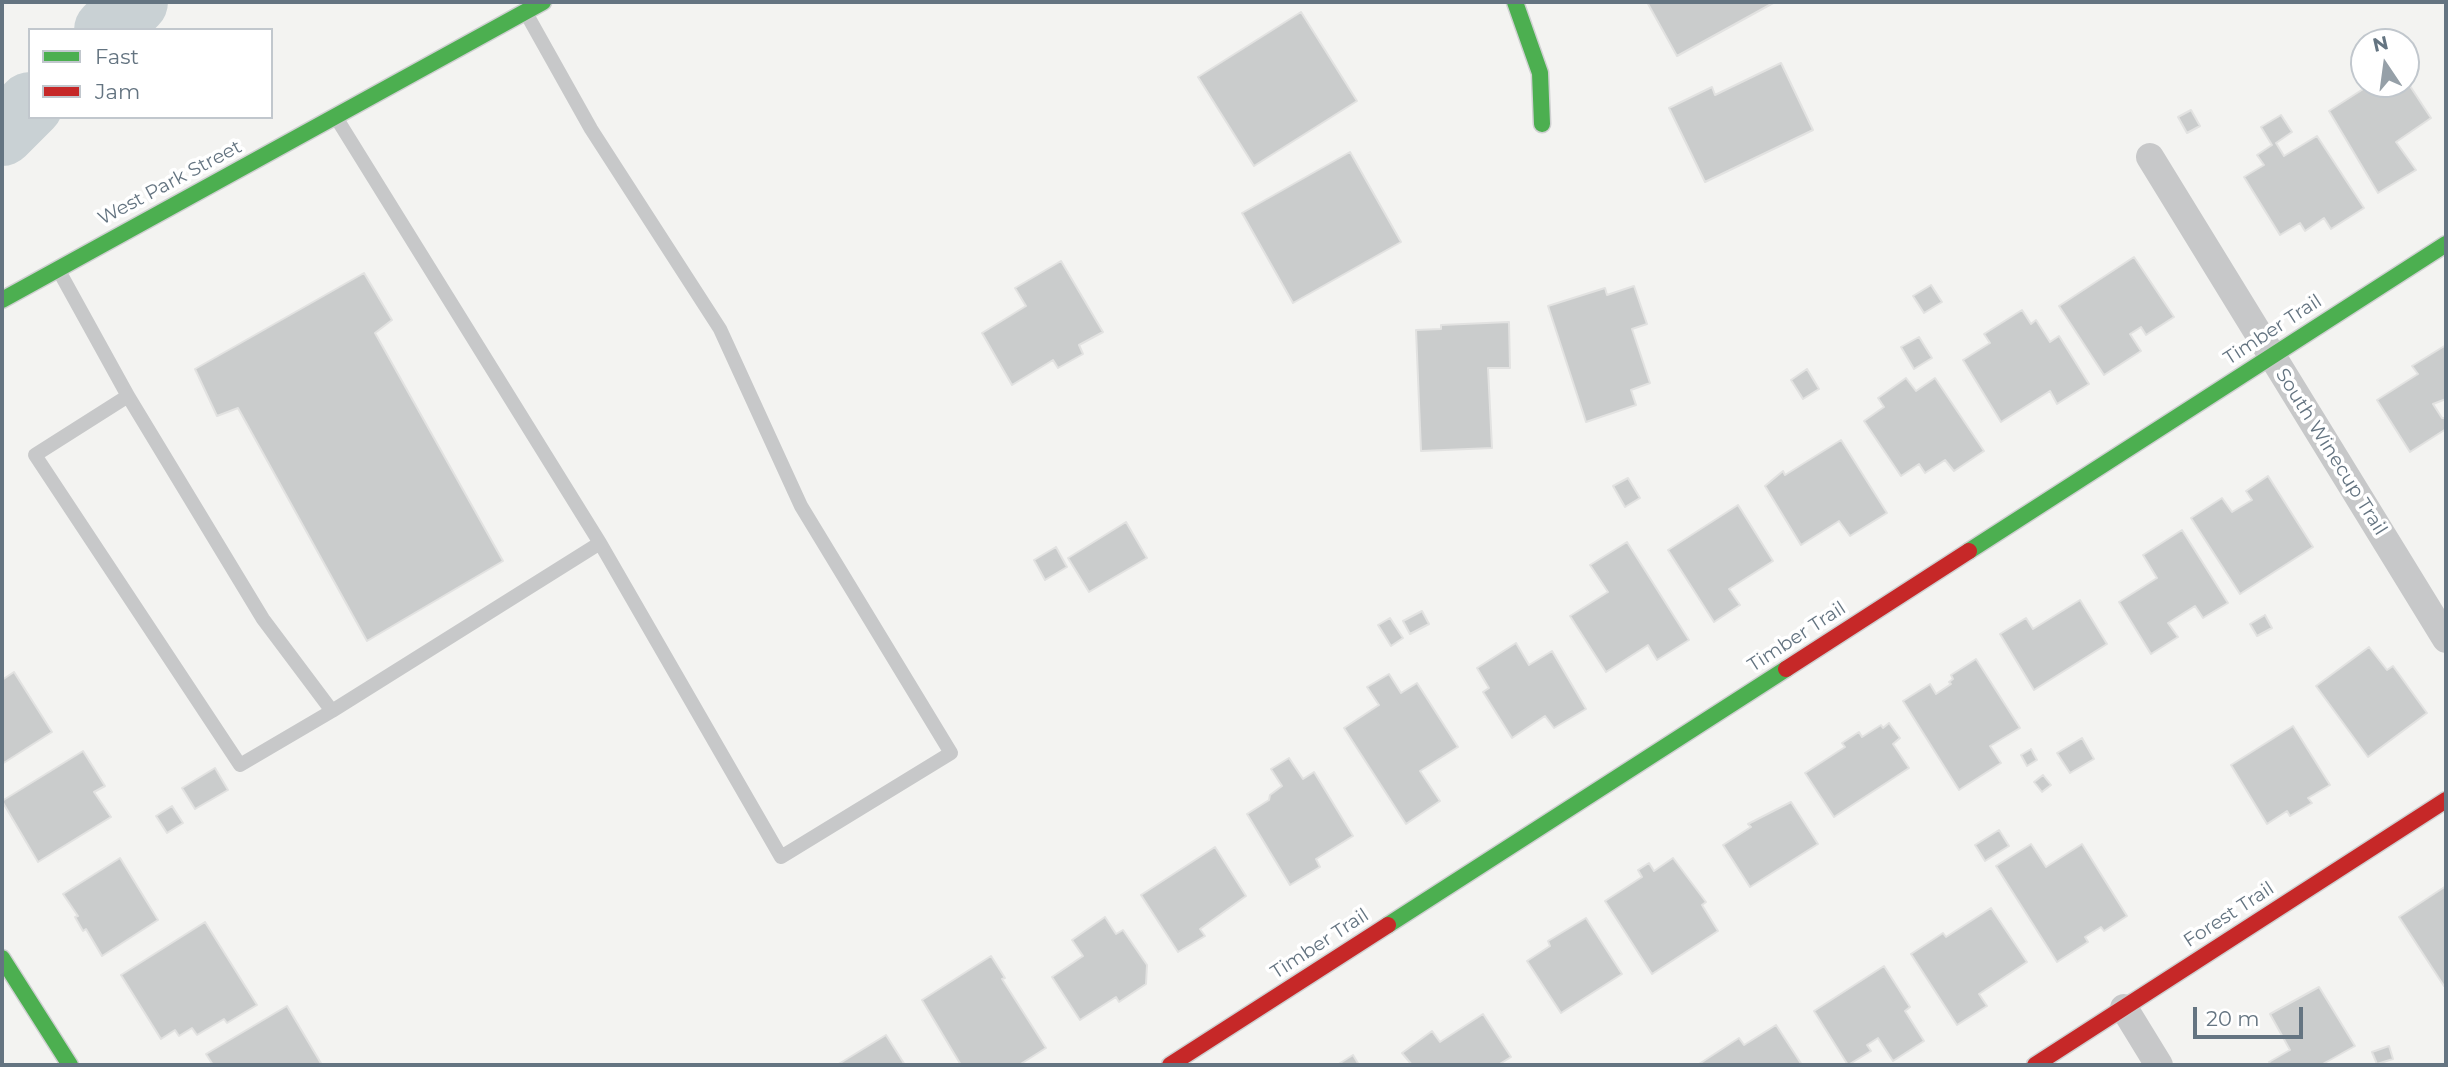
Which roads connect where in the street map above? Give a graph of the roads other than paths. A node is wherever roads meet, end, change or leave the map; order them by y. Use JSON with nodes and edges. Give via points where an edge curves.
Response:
{"nodes":[{"id":1,"x":543,"y":2,"type":"edge"},
{"id":2,"x":1515,"y":2,"type":"edge"},
{"id":3,"x":526,"y":13,"type":"junction"},
{"id":4,"x":336,"y":118,"type":"junction"},
{"id":5,"x":1542,"y":124,"type":"dead end"},
{"id":6,"x":2150,"y":157,"type":"dead end"},
{"id":7,"x":2446,"y":244,"type":"edge"},
{"id":8,"x":57,"y":267,"type":"junction"},
{"id":9,"x":2,"y":300,"type":"edge"},
{"id":10,"x":2271,"y":357,"type":"junction"},
{"id":11,"x":128,"y":396,"type":"junction"},
{"id":12,"x":600,"y":543,"type":"junction"},
{"id":13,"x":2446,"y":639,"type":"edge"},
{"id":14,"x":332,"y":711,"type":"junction"},
{"id":15,"x":2446,"y":800,"type":"edge"},
{"id":16,"x":2,"y":958,"type":"edge"},
{"id":17,"x":2124,"y":1008,"type":"junction"},
{"id":18,"x":70,"y":1065,"type":"edge"},
{"id":19,"x":1170,"y":1065,"type":"edge"},
{"id":20,"x":2035,"y":1065,"type":"edge"},
{"id":21,"x":2159,"y":1065,"type":"edge"}],
"edges":[{"from":1,"to":3,"type":"street","name":"West Park Street"},
{"from":2,"to":5,"type":"street","via":[[1540,73]]},
{"from":3,"to":4,"type":"street","name":"West Park Street"},
{"from":3,"to":12,"type":"lane","via":[[591,129],[720,329],[801,506],[951,753],[781,858]]},
{"from":4,"to":8,"type":"street","name":"West Park Street"},
{"from":4,"to":12,"type":"lane"},
{"from":6,"to":10,"type":"street","name":"South Winecup Trail"},
{"from":7,"to":10,"type":"street","name":"Timber Trail"},
{"from":8,"to":9,"type":"street","name":"West Park Street"},
{"from":8,"to":11,"type":"lane"},
{"from":10,"to":13,"type":"street","name":"South Winecup Trail"},
{"from":10,"to":19,"type":"street","name":"Timber Trail"},
{"from":11,"to":14,"type":"lane","via":[[263,619]]},
{"from":11,"to":14,"type":"lane","via":[[35,455],[240,765]]},
{"from":12,"to":14,"type":"lane"},
{"from":15,"to":17,"type":"street","name":"Forest Trail"},
{"from":16,"to":18,"type":"street"},
{"from":17,"to":20,"type":"street","name":"Forest Trail"},
{"from":17,"to":21,"type":"street"}]}
